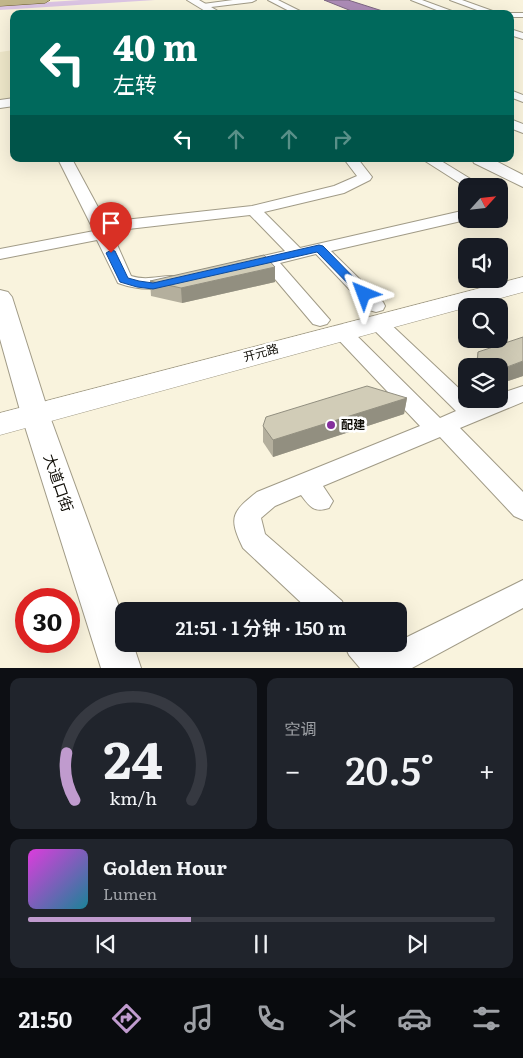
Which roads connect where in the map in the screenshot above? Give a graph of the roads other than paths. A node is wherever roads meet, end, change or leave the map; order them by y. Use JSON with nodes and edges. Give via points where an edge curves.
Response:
{"nodes":[{"id":1,"x":45,"y":0,"type":"edge"},
{"id":2,"x":192,"y":0,"type":"edge"},
{"id":3,"x":252,"y":0,"type":"edge"},
{"id":4,"x":272,"y":0,"type":"edge"},
{"id":5,"x":415,"y":0,"type":"edge"},
{"id":6,"x":454,"y":0,"type":"edge"},
{"id":7,"x":0,"y":3,"type":"edge"},
{"id":8,"x":203,"y":6,"type":"junction"},
{"id":9,"x":210,"y":10,"type":"edge"},
{"id":10,"x":293,"y":10,"type":"edge"},
{"id":11,"x":444,"y":10,"type":"edge"},
{"id":12,"x":485,"y":10,"type":"edge"},
{"id":13,"x":66,"y":162,"type":"edge"},
{"id":14,"x":353,"y":162,"type":"edge"},
{"id":15,"x":434,"y":162,"type":"edge"},
{"id":16,"x":486,"y":162,"type":"edge"},
{"id":17,"x":461,"y":178,"type":"edge"},
{"id":18,"x":523,"y":182,"type":"edge"},
{"id":19,"x":254,"y":210,"type":"junction"},
{"id":20,"x":458,"y":217,"type":"edge"},
{"id":21,"x":102,"y":231,"type":"junction"},
{"id":22,"x":319,"y":248,"type":"junction"},
{"id":23,"x":0,"y":254,"type":"edge"},
{"id":24,"x":296,"y":254,"type":"junction"},
{"id":25,"x":268,"y":260,"type":"junction"},
{"id":26,"x":523,"y":267,"type":"edge"},
{"id":27,"x":230,"y":269,"type":"edge"},
{"id":28,"x":508,"y":271,"type":"edge"},
{"id":29,"x":191,"y":278,"type":"edge"},
{"id":30,"x":523,"y":284,"type":"edge"},
{"id":31,"x":458,"y":286,"type":"edge"},
{"id":32,"x":0,"y":297,"type":"edge"},
{"id":33,"x":376,"y":314,"type":"junction"},
{"id":34,"x":331,"y":326,"type":"junction"},
{"id":35,"x":523,"y":393,"type":"edge"},
{"id":36,"x":21,"y":405,"type":"edge"},
{"id":37,"x":473,"y":414,"type":"junction"},
{"id":38,"x":0,"y":424,"type":"edge"},
{"id":39,"x":441,"y":427,"type":"junction"},
{"id":40,"x":523,"y":509,"type":"edge"},
{"id":41,"x":523,"y":593,"type":"edge"},
{"id":42,"x":321,"y":602,"type":"edge"},
{"id":43,"x":367,"y":652,"type":"edge"},
{"id":44,"x":121,"y":668,"type":"edge"}],
"edges":[{"from":1,"to":7,"type":"main road"},
{"from":2,"to":8,"type":"street"},
{"from":3,"to":8,"type":"street"},
{"from":4,"to":10,"type":"street"},
{"from":5,"to":11,"type":"street"},
{"from":6,"to":12,"type":"street"},
{"from":8,"to":9,"type":"street"},
{"from":13,"to":21,"type":"street"},
{"from":14,"to":19,"type":"street","via":[[365,177],[356,183]]},
{"from":15,"to":17,"type":"street"},
{"from":16,"to":18,"type":"street"},
{"from":19,"to":21,"type":"street","via":[[206,218],[149,220]]},
{"from":19,"to":24,"type":"street"},
{"from":20,"to":22,"type":"street"},
{"from":21,"to":23,"type":"street"},
{"from":21,"to":29,"type":"street","via":[[124,280],[153,286]]},
{"from":22,"to":24,"type":"street"},
{"from":22,"to":33,"type":"street"},
{"from":24,"to":25,"type":"street"},
{"from":25,"to":27,"type":"street"},
{"from":25,"to":34,"type":"street"},
{"from":26,"to":28,"type":"main road"},
{"from":30,"to":33,"type":"main road","name":"开元路"},
{"from":31,"to":33,"type":"main road","name":"开元路"},
{"from":32,"to":36,"type":"street","name":"大道口街"},
{"from":33,"to":34,"type":"main road","name":"开元路"},
{"from":33,"to":37,"type":"street"},
{"from":34,"to":36,"type":"main road","name":"开元路"},
{"from":34,"to":39,"type":"street"},
{"from":35,"to":37,"type":"street"},
{"from":36,"to":38,"type":"main road","name":"开元路"},
{"from":36,"to":44,"type":"street","name":"大道口街"},
{"from":37,"to":39,"type":"street"},
{"from":39,"to":40,"type":"street"},
{"from":39,"to":42,"type":"street","via":[[313,492],[266,499],[247,515],[253,540]]},
{"from":41,"to":43,"type":"street","via":[[380,668]]}]}
